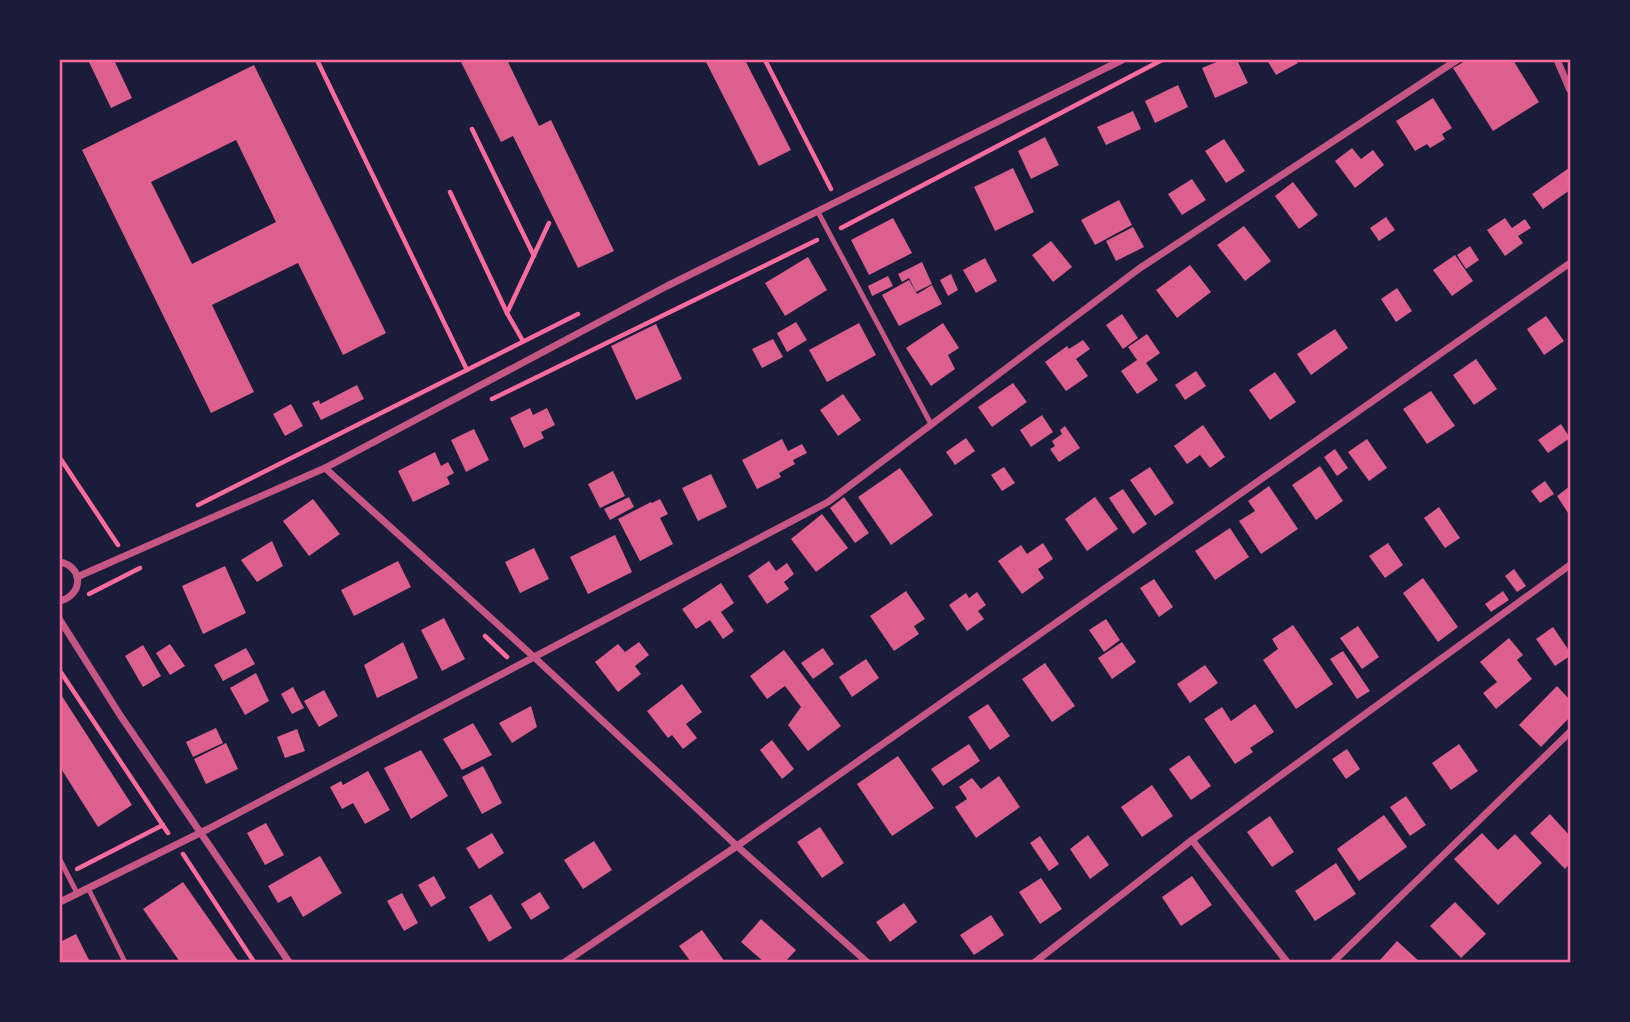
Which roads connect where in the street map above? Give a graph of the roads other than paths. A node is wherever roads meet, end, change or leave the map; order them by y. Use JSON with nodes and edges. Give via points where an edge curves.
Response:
{"nodes":[{"id":1,"x":1122,"y":60,"type":"edge"},
{"id":2,"x":1457,"y":60,"type":"edge"},
{"id":3,"x":1557,"y":60,"type":"edge"},
{"id":4,"x":1570,"y":90,"type":"edge"},
{"id":5,"x":818,"y":212,"type":"junction"},
{"id":6,"x":1570,"y":263,"type":"edge"},
{"id":7,"x":931,"y":424,"type":"junction"},
{"id":8,"x":325,"y":468,"type":"junction"},
{"id":9,"x":60,"y":562,"type":"edge"},
{"id":10,"x":1570,"y":565,"type":"edge"},
{"id":11,"x":77,"y":577,"type":"junction"},
{"id":12,"x":60,"y":601,"type":"edge"},
{"id":13,"x":60,"y":620,"type":"edge"},
{"id":14,"x":62,"y":633,"type":"edge"},
{"id":15,"x":535,"y":658,"type":"junction"},
{"id":16,"x":1570,"y":732,"type":"edge"},
{"id":17,"x":200,"y":832,"type":"junction"},
{"id":18,"x":1192,"y":840,"type":"junction"},
{"id":19,"x":737,"y":846,"type":"junction"},
{"id":20,"x":60,"y":860,"type":"edge"},
{"id":21,"x":88,"y":888,"type":"junction"},
{"id":22,"x":77,"y":893,"type":"junction"},
{"id":23,"x":60,"y":902,"type":"edge"},
{"id":24,"x":125,"y":962,"type":"edge"},
{"id":25,"x":289,"y":962,"type":"edge"},
{"id":26,"x":565,"y":962,"type":"edge"},
{"id":27,"x":867,"y":962,"type":"edge"},
{"id":28,"x":1035,"y":962,"type":"edge"},
{"id":29,"x":1287,"y":962,"type":"edge"},
{"id":30,"x":1333,"y":962,"type":"edge"}],
"edges":[{"from":1,"to":5,"type":"street"},
{"from":2,"to":7,"type":"street","via":[[1140,268]]},
{"from":3,"to":4,"type":"street"},
{"from":5,"to":7,"type":"lane"},
{"from":5,"to":8,"type":"street","via":[[667,286]]},
{"from":6,"to":19,"type":"street"},
{"from":7,"to":15,"type":"street","via":[[828,502]]},
{"from":8,"to":11,"type":"street"},
{"from":8,"to":15,"type":"street"},
{"from":9,"to":11,"type":"street","via":[[70,566]]},
{"from":10,"to":18,"type":"street"},
{"from":11,"to":12,"type":"street","via":[[76,590]]},
{"from":13,"to":14,"type":"street"},
{"from":14,"to":17,"type":"street"},
{"from":15,"to":17,"type":"street"},
{"from":15,"to":19,"type":"street"},
{"from":16,"to":30,"type":"street"},
{"from":17,"to":21,"type":"street"},
{"from":17,"to":25,"type":"street"},
{"from":18,"to":28,"type":"street"},
{"from":18,"to":29,"type":"street"},
{"from":19,"to":26,"type":"street"},
{"from":19,"to":27,"type":"street"},
{"from":20,"to":22,"type":"lane"},
{"from":21,"to":22,"type":"street"},
{"from":21,"to":24,"type":"lane"},
{"from":22,"to":23,"type":"street"}]}
